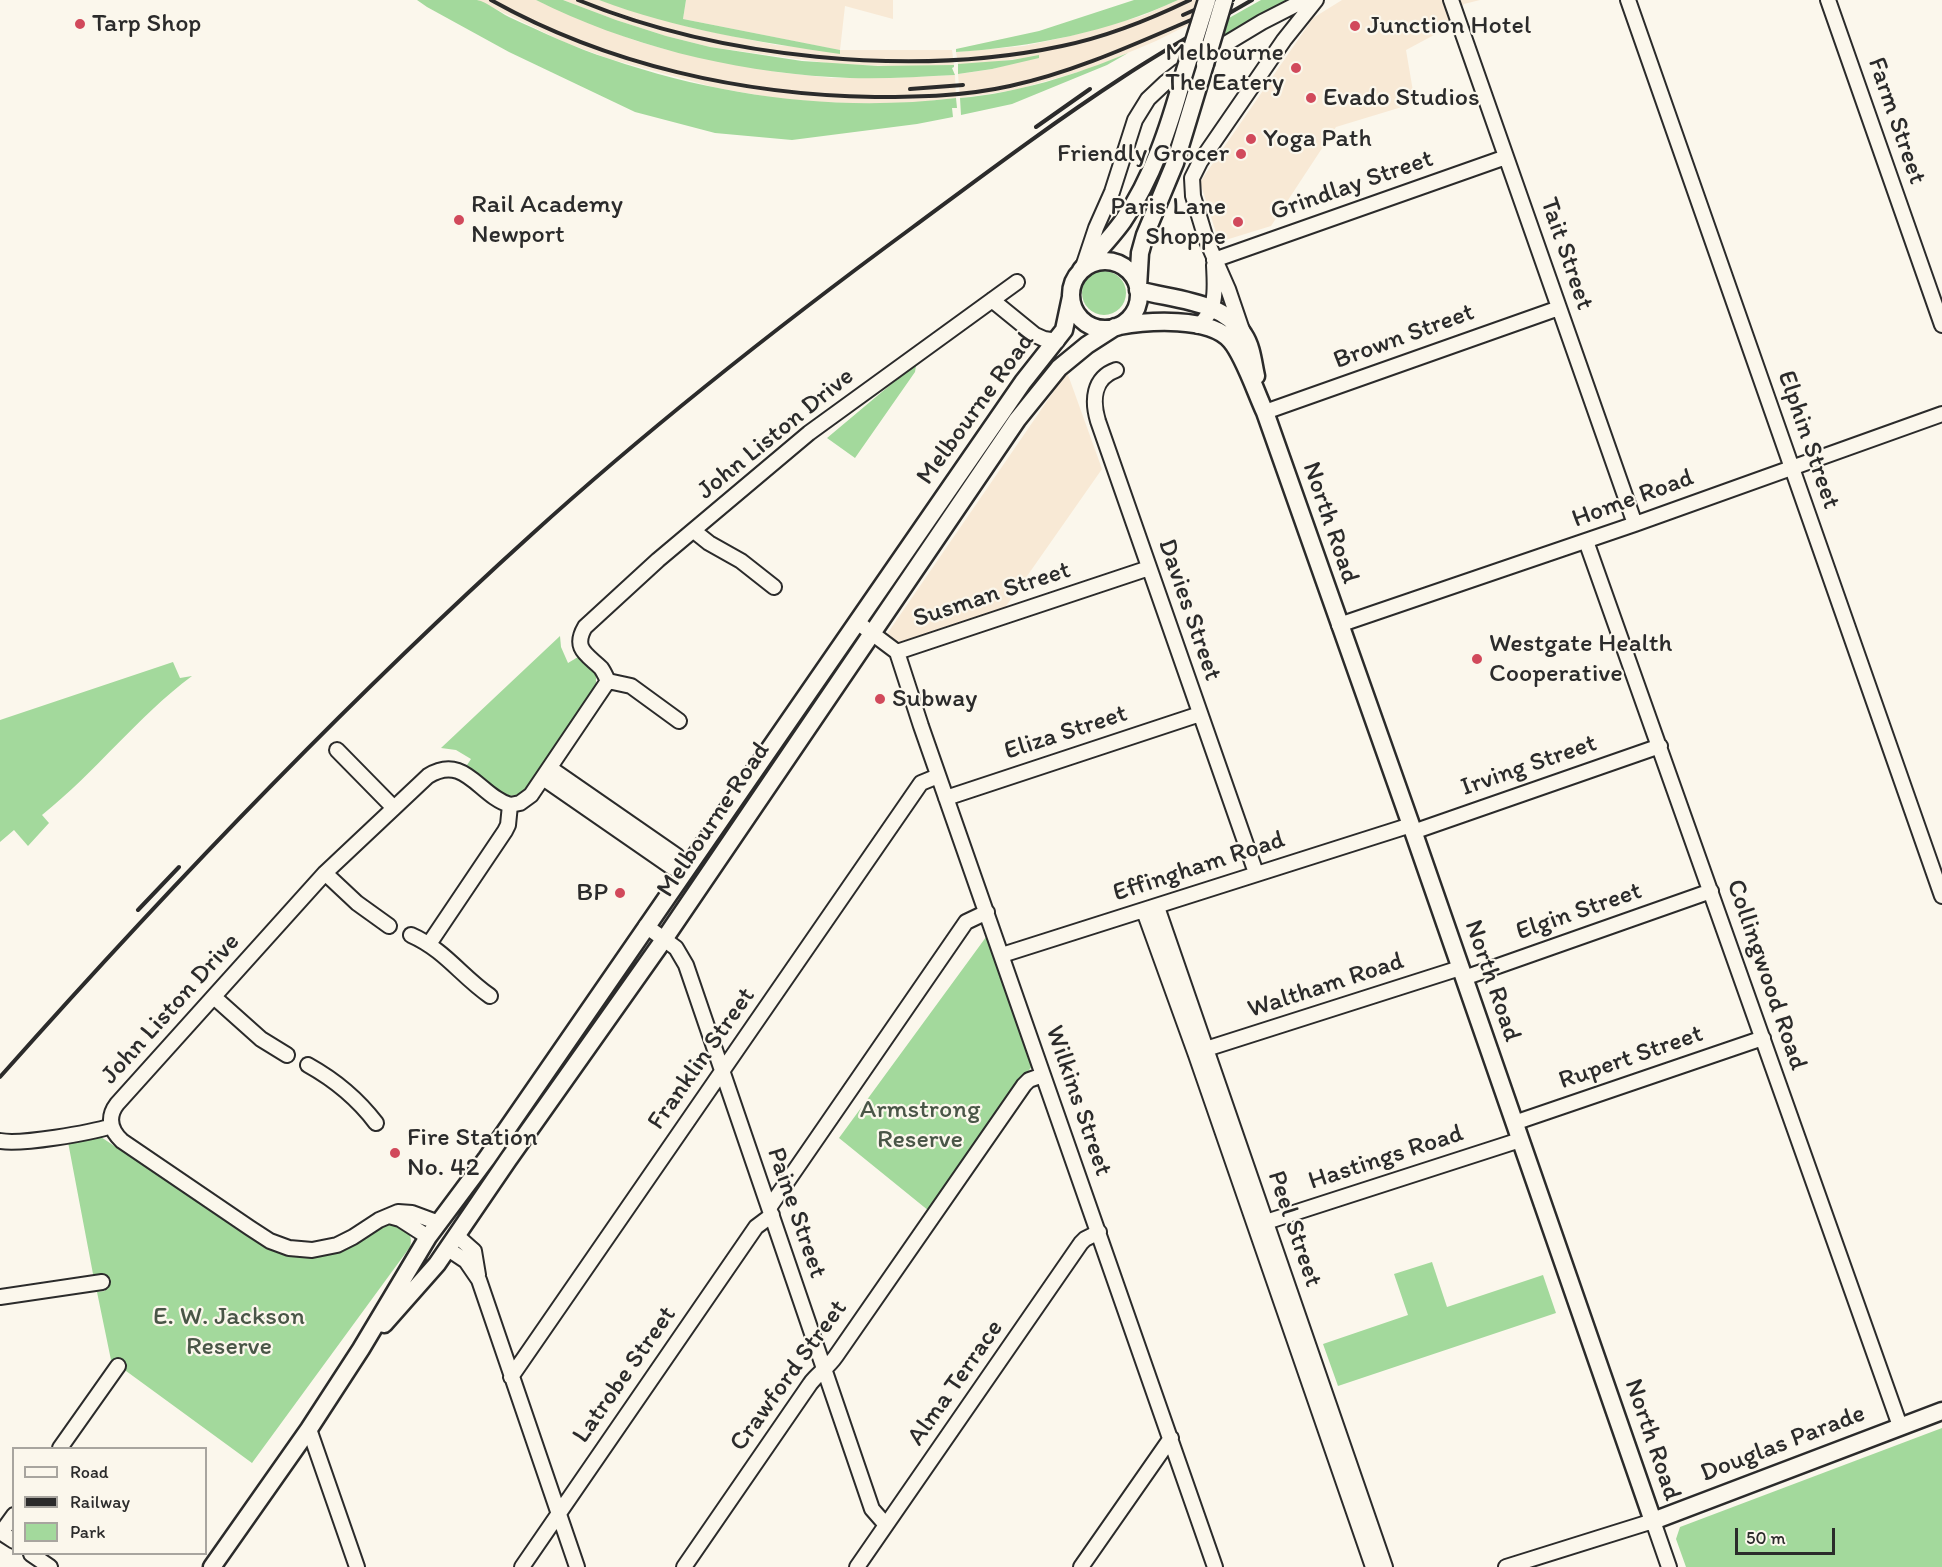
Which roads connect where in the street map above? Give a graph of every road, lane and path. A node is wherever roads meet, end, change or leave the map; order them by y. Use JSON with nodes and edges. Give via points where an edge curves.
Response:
{"nodes":[{"id":1,"x":1207,"y":0,"type":"edge"},
{"id":2,"x":1224,"y":0,"type":"edge"},
{"id":3,"x":1305,"y":0,"type":"edge"},
{"id":4,"x":1316,"y":0,"type":"edge"},
{"id":5,"x":1451,"y":0,"type":"edge"},
{"id":6,"x":1628,"y":0,"type":"edge"},
{"id":7,"x":1828,"y":0,"type":"edge"},
{"id":8,"x":1262,"y":22,"type":"junction"},
{"id":9,"x":1281,"y":44,"type":"junction"},
{"id":10,"x":1506,"y":157,"type":"junction"},
{"id":11,"x":1214,"y":260,"type":"junction"},
{"id":12,"x":1082,"y":269,"type":"junction"},
{"id":13,"x":1017,"y":282,"type":"dead end"},
{"id":14,"x":1138,"y":289,"type":"junction"},
{"id":15,"x":1071,"y":297,"type":"junction"},
{"id":16,"x":992,"y":300,"type":"junction"},
{"id":17,"x":1212,"y":308,"type":"junction"},
{"id":18,"x":1559,"y":308,"type":"junction"},
{"id":19,"x":1942,"y":325,"type":"edge"},
{"id":20,"x":1198,"y":326,"type":"junction"},
{"id":21,"x":1117,"y":327,"type":"junction"},
{"id":22,"x":1244,"y":334,"type":"junction"},
{"id":23,"x":1057,"y":341,"type":"junction"},
{"id":24,"x":1116,"y":370,"type":"dead end"},
{"id":25,"x":1264,"y":412,"type":"junction"},
{"id":26,"x":1942,"y":414,"type":"edge"},
{"id":27,"x":1792,"y":467,"type":"junction"},
{"id":28,"x":1635,"y":524,"type":"junction"},
{"id":29,"x":694,"y":531,"type":"junction"},
{"id":30,"x":1586,"y":541,"type":"junction"},
{"id":31,"x":1149,"y":568,"type":"junction"},
{"id":32,"x":774,"y":587,"type":"dead end"},
{"id":33,"x":857,"y":622,"type":"junction"},
{"id":34,"x":1339,"y":625,"type":"junction"},
{"id":35,"x":872,"y":633,"type":"junction"},
{"id":36,"x":897,"y":651,"type":"junction"},
{"id":37,"x":609,"y":681,"type":"junction"},
{"id":38,"x":1200,"y":714,"type":"junction"},
{"id":39,"x":679,"y":721,"type":"dead end"},
{"id":40,"x":1660,"y":746,"type":"junction"},
{"id":41,"x":337,"y":750,"type":"dead end"},
{"id":42,"x":547,"y":773,"type":"junction"},
{"id":43,"x":938,"y":776,"type":"junction"},
{"id":44,"x":946,"y":798,"type":"junction"},
{"id":45,"x":510,"y":805,"type":"junction"},
{"id":46,"x":394,"y":808,"type":"junction"},
{"id":47,"x":617,"y":815,"type":"junction"},
{"id":48,"x":1412,"y":828,"type":"junction"},
{"id":49,"x":619,"y":831,"type":"junction"},
{"id":50,"x":686,"y":870,"type":"junction"},
{"id":51,"x":325,"y":873,"type":"junction"},
{"id":52,"x":1256,"y":873,"type":"junction"},
{"id":53,"x":705,"y":877,"type":"junction"},
{"id":54,"x":1711,"y":891,"type":"junction"},
{"id":55,"x":1942,"y":897,"type":"edge"},
{"id":56,"x":1150,"y":909,"type":"junction"},
{"id":57,"x":987,"y":912,"type":"junction"},
{"id":58,"x":389,"y":926,"type":"dead end"},
{"id":59,"x":646,"y":926,"type":"junction"},
{"id":60,"x":411,"y":935,"type":"dead end"},
{"id":61,"x":665,"y":938,"type":"junction"},
{"id":62,"x":429,"y":944,"type":"junction"},
{"id":63,"x":1002,"y":955,"type":"junction"},
{"id":64,"x":1462,"y":973,"type":"junction"},
{"id":65,"x":490,"y":996,"type":"dead end"},
{"id":66,"x":214,"y":997,"type":"junction"},
{"id":67,"x":1763,"y":1038,"type":"junction"},
{"id":68,"x":1206,"y":1050,"type":"junction"},
{"id":69,"x":287,"y":1055,"type":"dead end"},
{"id":70,"x":308,"y":1065,"type":"dead end"},
{"id":71,"x":723,"y":1072,"type":"junction"},
{"id":72,"x":1043,"y":1075,"type":"junction"},
{"id":73,"x":376,"y":1123,"type":"dead end"},
{"id":74,"x":1514,"y":1123,"type":"junction"},
{"id":75,"x":112,"y":1126,"type":"junction"},
{"id":76,"x":1520,"y":1140,"type":"junction"},
{"id":77,"x":0,"y":1141,"type":"edge"},
{"id":78,"x":771,"y":1212,"type":"junction"},
{"id":79,"x":1266,"y":1222,"type":"junction"},
{"id":80,"x":434,"y":1230,"type":"junction"},
{"id":81,"x":1099,"y":1232,"type":"junction"},
{"id":82,"x":452,"y":1242,"type":"junction"},
{"id":83,"x":102,"y":1282,"type":"dead end"},
{"id":84,"x":0,"y":1297,"type":"edge"},
{"id":85,"x":361,"y":1348,"type":"junction"},
{"id":86,"x":118,"y":1366,"type":"dead end"},
{"id":87,"x":824,"y":1371,"type":"junction"},
{"id":88,"x":511,"y":1377,"type":"junction"},
{"id":89,"x":1942,"y":1411,"type":"edge"},
{"id":90,"x":1899,"y":1426,"type":"junction"},
{"id":91,"x":309,"y":1429,"type":"junction"},
{"id":92,"x":1171,"y":1438,"type":"junction"},
{"id":93,"x":61,"y":1447,"type":"edge"},
{"id":94,"x":559,"y":1513,"type":"junction"},
{"id":95,"x":12,"y":1518,"type":"edge"},
{"id":96,"x":1653,"y":1521,"type":"junction"},
{"id":97,"x":886,"y":1526,"type":"junction"},
{"id":98,"x":1,"y":1532,"type":"edge"},
{"id":99,"x":32,"y":1555,"type":"edge"},
{"id":100,"x":50,"y":1567,"type":"edge"},
{"id":101,"x":212,"y":1567,"type":"edge"},
{"id":102,"x":357,"y":1567,"type":"edge"},
{"id":103,"x":522,"y":1567,"type":"edge"},
{"id":104,"x":577,"y":1567,"type":"edge"},
{"id":105,"x":684,"y":1567,"type":"edge"},
{"id":106,"x":857,"y":1567,"type":"edge"},
{"id":107,"x":1081,"y":1567,"type":"edge"},
{"id":108,"x":1215,"y":1567,"type":"edge"},
{"id":109,"x":1373,"y":1567,"type":"edge"},
{"id":110,"x":1385,"y":1567,"type":"edge"},
{"id":111,"x":1506,"y":1567,"type":"edge"},
{"id":112,"x":1669,"y":1567,"type":"edge"}],
"edges":[{"from":1,"to":12,"type":"main road","bridge":true,"via":[[1166,133],[1145,184],[1116,230]]},
{"from":2,"to":14,"type":"main road","bridge":true,"via":[[1175,164],[1145,236]]},
{"from":3,"to":8,"type":"street"},
{"from":4,"to":9,"type":"street"},
{"from":5,"to":10,"type":"street","name":"Tait Street"},
{"from":6,"to":27,"type":"street","name":"Elphin Street"},
{"from":7,"to":19,"type":"street","name":"Farm Street"},
{"from":8,"to":9,"type":"street","via":[[1279,29]]},
{"from":8,"to":12,"type":"street","via":[[1179,72],[1148,99],[1135,120]]},
{"from":9,"to":11,"type":"street","via":[[1194,174],[1193,196]]},
{"from":10,"to":11,"type":"street","name":"Grindlay Street"},
{"from":10,"to":18,"type":"street","name":"Tait Street"},
{"from":11,"to":17,"type":"street"},
{"from":11,"to":22,"type":"street"},
{"from":12,"to":14,"type":"main road","via":[[1096,262],[1114,262],[1129,271]]},
{"from":12,"to":15,"type":"main road","via":[[1073,281]]},
{"from":13,"to":16,"type":"street","name":"John Liston Drive"},
{"from":14,"to":17,"type":"main road"},
{"from":14,"to":21,"type":"main road","via":[[1134,311]]},
{"from":15,"to":21,"type":"main road","via":[[1074,310],[1085,323],[1102,329]]},
{"from":15,"to":23,"type":"main road","name":"Melbourne Road","via":[[1066,324]]},
{"from":16,"to":23,"type":"street","via":[[1035,335]]},
{"from":16,"to":29,"type":"street","name":"John Liston Drive","via":[[809,433]]},
{"from":17,"to":20,"type":"street"},
{"from":17,"to":22,"type":"main road"},
{"from":18,"to":25,"type":"street","name":"Brown Street"},
{"from":18,"to":28,"type":"street","name":"Tait Street"},
{"from":20,"to":21,"type":"main road","name":"North Road","via":[[1150,321]]},
{"from":20,"to":25,"type":"main road","name":"North Road","via":[[1219,332],[1231,341]]},
{"from":21,"to":35,"type":"main road","name":"Melbourne Road","via":[[1067,360],[1035,395]]},
{"from":22,"to":25,"type":"main road","name":"North Road"},
{"from":23,"to":33,"type":"main road","name":"Melbourne Road","via":[[1023,382]]},
{"from":24,"to":31,"type":"street","name":"Davies Street","via":[[1101,380],[1095,408]]},
{"from":25,"to":34,"type":"main road","name":"North Road"},
{"from":26,"to":27,"type":"street","name":"Home Road"},
{"from":27,"to":28,"type":"street","name":"Home Road"},
{"from":27,"to":55,"type":"street","name":"Elphin Street"},
{"from":28,"to":30,"type":"street","name":"Home Road"},
{"from":29,"to":32,"type":"street"},
{"from":29,"to":37,"type":"street","name":"John Liston Drive","via":[[585,627],[581,639],[586,656]]},
{"from":30,"to":34,"type":"street","name":"Home Road"},
{"from":30,"to":40,"type":"street","name":"Collingwood Road"},
{"from":31,"to":36,"type":"street","name":"Susman Street"},
{"from":31,"to":38,"type":"street","name":"Davies Street"},
{"from":33,"to":35,"type":"street","name":"Susman Street"},
{"from":33,"to":50,"type":"main road","name":"Melbourne Road"},
{"from":34,"to":48,"type":"main road","name":"North Road"},
{"from":35,"to":36,"type":"street","name":"Susman Street"},
{"from":35,"to":53,"type":"main road","name":"Melbourne Road"},
{"from":36,"to":43,"type":"street","name":"Wilkins Street"},
{"from":37,"to":39,"type":"street","via":[[631,686]]},
{"from":37,"to":42,"type":"street"},
{"from":38,"to":44,"type":"street","name":"Eliza Street"},
{"from":38,"to":52,"type":"street","name":"Davies Street"},
{"from":40,"to":48,"type":"street","name":"Irving Street"},
{"from":40,"to":54,"type":"street","name":"Collingwood Road"},
{"from":41,"to":46,"type":"street"},
{"from":42,"to":45,"type":"street","via":[[527,799]]},
{"from":42,"to":47,"type":"street"},
{"from":42,"to":49,"type":"street"},
{"from":43,"to":44,"type":"street","name":"Wilkins Street"},
{"from":43,"to":71,"type":"street","name":"Franklin Street","via":[[921,783]]},
{"from":44,"to":57,"type":"street","name":"Wilkins Street"},
{"from":45,"to":46,"type":"street","name":"John Liston Drive","via":[[449,768],[426,778]]},
{"from":45,"to":62,"type":"street","via":[[505,831]]},
{"from":46,"to":51,"type":"street","name":"John Liston Drive"},
{"from":47,"to":49,"type":"street"},
{"from":47,"to":50,"type":"street","via":[[677,856]]},
{"from":48,"to":52,"type":"street","name":"Effingham Road"},
{"from":48,"to":64,"type":"main road","name":"North Road"},
{"from":49,"to":50,"type":"street","via":[[673,868]]},
{"from":50,"to":53,"type":"main road"},
{"from":50,"to":59,"type":"main road","name":"Melbourne Road"},
{"from":51,"to":58,"type":"street"},
{"from":51,"to":66,"type":"street","name":"John Liston Drive"},
{"from":52,"to":56,"type":"street","name":"Effingham Road"},
{"from":53,"to":61,"type":"main road","name":"Melbourne Road"},
{"from":54,"to":64,"type":"street","name":"Elgin Street"},
{"from":54,"to":67,"type":"street","name":"Collingwood Road"},
{"from":56,"to":63,"type":"street","name":"Effingham Road"},
{"from":56,"to":68,"type":"street","name":"Peel Street"},
{"from":56,"to":109,"type":"street","name":"Peel Street","via":[[1200,1066]]},
{"from":57,"to":63,"type":"street","name":"Wilkins Street"},
{"from":57,"to":78,"type":"street","name":"Latrobe Street","via":[[966,922]]},
{"from":59,"to":61,"type":"street","name":"Paine Street"},
{"from":59,"to":80,"type":"main road","name":"Melbourne Road"},
{"from":60,"to":62,"type":"street"},
{"from":61,"to":71,"type":"street","name":"Paine Street","via":[[686,965]]},
{"from":61,"to":82,"type":"main road","name":"Melbourne Road"},
{"from":62,"to":65,"type":"street"},
{"from":63,"to":72,"type":"street","name":"Wilkins Street"},
{"from":64,"to":68,"type":"street","name":"Waltham Road"},
{"from":64,"to":74,"type":"main road","name":"North Road"},
{"from":66,"to":69,"type":"street","via":[[261,1039]]},
{"from":66,"to":75,"type":"street","name":"John Liston Drive","via":[[115,1106]]},
{"from":67,"to":74,"type":"street","name":"Rupert Street"},
{"from":67,"to":90,"type":"street","name":"Collingwood Road"},
{"from":68,"to":79,"type":"street","name":"Peel Street"},
{"from":70,"to":73,"type":"street","via":[[352,1096]]},
{"from":71,"to":78,"type":"street","name":"Paine Street"},
{"from":71,"to":88,"type":"street","name":"Franklin Street"},
{"from":72,"to":81,"type":"street","name":"Wilkins Street"},
{"from":72,"to":87,"type":"street","name":"Crawford Street","via":[[1024,1084]]},
{"from":74,"to":76,"type":"main road","name":"North Road"},
{"from":75,"to":77,"type":"street"},
{"from":75,"to":80,"type":"street","name":"John Liston Drive","via":[[122,1141],[279,1245],[300,1250],[337,1245],[388,1216]]},
{"from":76,"to":79,"type":"street","name":"Hastings Road"},
{"from":76,"to":96,"type":"main road","name":"North Road"},
{"from":78,"to":87,"type":"street","name":"Paine Street"},
{"from":78,"to":94,"type":"street","name":"Latrobe Street","via":[[756,1227]]},
{"from":79,"to":110,"type":"street","name":"Peel Street"},
{"from":80,"to":82,"type":"main road"},
{"from":80,"to":85,"type":"main road","name":"Melbourne Road"},
{"from":81,"to":92,"type":"street","name":"Wilkins Street"},
{"from":81,"to":97,"type":"street","name":"Alma Terrace","via":[[1081,1243]]},
{"from":82,"to":85,"type":"main road","name":"Melbourne Road","via":[[420,1285]]},
{"from":82,"to":88,"type":"street","via":[[480,1283]]},
{"from":83,"to":84,"type":"street"},
{"from":85,"to":91,"type":"main road","name":"Melbourne Road"},
{"from":86,"to":93,"type":"street"},
{"from":87,"to":97,"type":"street","name":"Paine Street","via":[[872,1509]]},
{"from":87,"to":105,"type":"street","name":"Crawford Street","via":[[815,1377]]},
{"from":88,"to":94,"type":"street"},
{"from":89,"to":90,"type":"main road","name":"Douglas Parade"},
{"from":90,"to":96,"type":"main road","name":"Douglas Parade"},
{"from":91,"to":101,"type":"main road","name":"Melbourne Road"},
{"from":91,"to":102,"type":"street"},
{"from":92,"to":107,"type":"street"},
{"from":92,"to":108,"type":"street","name":"Wilkins Street"},
{"from":94,"to":103,"type":"street","name":"Latrobe Street"},
{"from":94,"to":104,"type":"street"},
{"from":95,"to":98,"type":"street"},
{"from":96,"to":111,"type":"street","name":"Douglas Parade"},
{"from":96,"to":112,"type":"street","name":"North Road"},
{"from":97,"to":106,"type":"street","name":"Alma Terrace"},
{"from":99,"to":100,"type":"street"}]}
